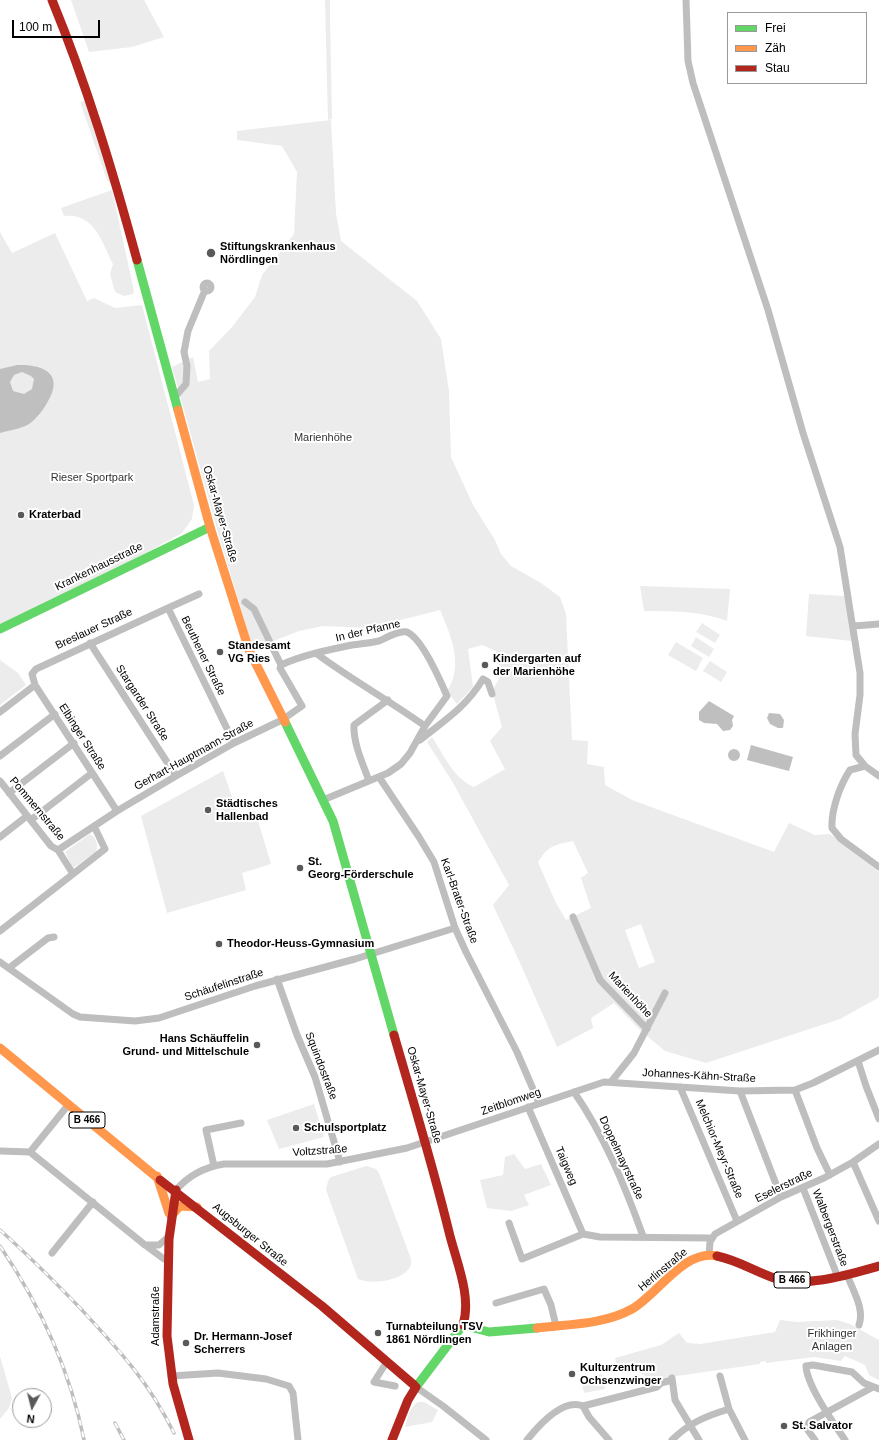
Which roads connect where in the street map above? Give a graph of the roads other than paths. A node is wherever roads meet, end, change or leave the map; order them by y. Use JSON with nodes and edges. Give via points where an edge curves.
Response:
{"nodes":[{"id":1,"x":52,"y":0,"type":"edge"},
{"id":2,"x":686,"y":0,"type":"edge"},
{"id":3,"x":205,"y":290,"type":"dead end"},
{"id":4,"x":174,"y":398,"type":"junction"},
{"id":5,"x":210,"y":527,"type":"junction"},
{"id":6,"x":199,"y":594,"type":"dead end"},
{"id":7,"x":245,"y":602,"type":"dead end"},
{"id":8,"x":168,"y":608,"type":"junction"},
{"id":9,"x":879,"y":624,"type":"edge"},
{"id":10,"x":854,"y":626,"type":"junction"},
{"id":11,"x":0,"y":629,"type":"edge"},
{"id":12,"x":90,"y":643,"type":"junction"},
{"id":13,"x":317,"y":654,"type":"junction"},
{"id":14,"x":281,"y":665,"type":"junction"},
{"id":15,"x":32,"y":674,"type":"joint"},
{"id":16,"x":35,"y":685,"type":"junction"},
{"id":17,"x":492,"y":694,"type":"dead end"},
{"id":18,"x":388,"y":700,"type":"junction"},
{"id":19,"x":0,"y":712,"type":"edge"},
{"id":20,"x":55,"y":714,"type":"junction"},
{"id":21,"x":282,"y":720,"type":"junction"},
{"id":22,"x":425,"y":726,"type":"junction"},
{"id":23,"x":416,"y":742,"type":"junction"},
{"id":24,"x":74,"y":743,"type":"junction"},
{"id":25,"x":234,"y":743,"type":"junction"},
{"id":26,"x":0,"y":756,"type":"edge"},
{"id":27,"x":865,"y":766,"type":"junction"},
{"id":28,"x":92,"y":773,"type":"junction"},
{"id":29,"x":176,"y":776,"type":"junction"},
{"id":30,"x":879,"y":776,"type":"edge"},
{"id":31,"x":379,"y":777,"type":"junction"},
{"id":32,"x":0,"y":781,"type":"edge"},
{"id":33,"x":369,"y":781,"type":"junction"},
{"id":34,"x":9,"y":793,"type":"junction"},
{"id":35,"x":324,"y":800,"type":"junction"},
{"id":36,"x":117,"y":810,"type":"junction"},
{"id":37,"x":29,"y":818,"type":"junction"},
{"id":38,"x":94,"y":826,"type":"junction"},
{"id":39,"x":0,"y":837,"type":"edge"},
{"id":40,"x":58,"y":850,"type":"junction"},
{"id":41,"x":879,"y":867,"type":"edge"},
{"id":42,"x":71,"y":875,"type":"junction"},
{"id":43,"x":573,"y":917,"type":"dead end"},
{"id":44,"x":455,"y":928,"type":"junction"},
{"id":45,"x":0,"y":931,"type":"edge"},
{"id":46,"x":54,"y":937,"type":"dead end"},
{"id":47,"x":373,"y":953,"type":"junction"},
{"id":48,"x":0,"y":962,"type":"edge"},
{"id":49,"x":9,"y":968,"type":"junction"},
{"id":50,"x":277,"y":979,"type":"junction"},
{"id":51,"x":665,"y":993,"type":"dead end"},
{"id":52,"x":647,"y":1029,"type":"junction"},
{"id":53,"x":0,"y":1048,"type":"edge"},
{"id":54,"x":879,"y":1050,"type":"edge"},
{"id":55,"x":858,"y":1061,"type":"junction"},
{"id":56,"x":607,"y":1082,"type":"junction"},
{"id":57,"x":680,"y":1087,"type":"junction"},
{"id":58,"x":795,"y":1090,"type":"junction"},
{"id":59,"x":740,"y":1091,"type":"junction"},
{"id":60,"x":574,"y":1092,"type":"junction"},
{"id":61,"x":539,"y":1103,"type":"junction"},
{"id":62,"x":69,"y":1104,"type":"junction"},
{"id":63,"x":528,"y":1107,"type":"junction"},
{"id":64,"x":879,"y":1119,"type":"edge"},
{"id":65,"x":241,"y":1123,"type":"dead end"},
{"id":66,"x":426,"y":1143,"type":"junction"},
{"id":67,"x":879,"y":1144,"type":"edge"},
{"id":68,"x":0,"y":1151,"type":"edge"},
{"id":69,"x":30,"y":1152,"type":"junction"},
{"id":70,"x":340,"y":1162,"type":"junction"},
{"id":71,"x":853,"y":1162,"type":"junction"},
{"id":72,"x":214,"y":1166,"type":"junction"},
{"id":73,"x":830,"y":1175,"type":"junction"},
{"id":74,"x":157,"y":1176,"type":"junction"},
{"id":75,"x":803,"y":1188,"type":"junction"},
{"id":76,"x":176,"y":1190,"type":"junction"},
{"id":77,"x":781,"y":1198,"type":"junction"},
{"id":78,"x":93,"y":1202,"type":"junction"},
{"id":79,"x":197,"y":1207,"type":"junction"},
{"id":80,"x":170,"y":1216,"type":"junction"},
{"id":81,"x":737,"y":1221,"type":"junction"},
{"id":82,"x":879,"y":1222,"type":"edge"},
{"id":83,"x":509,"y":1223,"type":"dead end"},
{"id":84,"x":583,"y":1234,"type":"junction"},
{"id":85,"x":169,"y":1236,"type":"junction"},
{"id":86,"x":643,"y":1236,"type":"junction"},
{"id":87,"x":712,"y":1238,"type":"junction"},
{"id":88,"x":145,"y":1245,"type":"junction"},
{"id":89,"x":52,"y":1253,"type":"dead end"},
{"id":90,"x":709,"y":1254,"type":"junction"},
{"id":91,"x":169,"y":1260,"type":"junction"},
{"id":92,"x":879,"y":1266,"type":"edge"},
{"id":93,"x":847,"y":1274,"type":"junction"},
{"id":94,"x":837,"y":1275,"type":"junction"},
{"id":95,"x":496,"y":1303,"type":"dead end"},
{"id":96,"x":463,"y":1325,"type":"junction"},
{"id":97,"x":859,"y":1325,"type":"dead end"},
{"id":98,"x":556,"y":1326,"type":"junction"},
{"id":99,"x":386,"y":1363,"type":"junction"},
{"id":100,"x":171,"y":1376,"type":"junction"},
{"id":101,"x":720,"y":1376,"type":"dead end"},
{"id":102,"x":395,"y":1386,"type":"dead end"},
{"id":103,"x":416,"y":1387,"type":"junction"},
{"id":104,"x":876,"y":1388,"type":"edge"},
{"id":105,"x":583,"y":1406,"type":"junction"},
{"id":106,"x":729,"y":1410,"type":"junction"},
{"id":107,"x":828,"y":1412,"type":"junction"},
{"id":108,"x":689,"y":1425,"type":"junction"},
{"id":109,"x":530,"y":1439,"type":"edge"},
{"id":110,"x":189,"y":1440,"type":"edge"},
{"id":111,"x":298,"y":1440,"type":"edge"},
{"id":112,"x":392,"y":1440,"type":"edge"},
{"id":113,"x":486,"y":1440,"type":"edge"},
{"id":114,"x":609,"y":1440,"type":"edge"},
{"id":115,"x":672,"y":1440,"type":"edge"},
{"id":116,"x":699,"y":1440,"type":"edge"},
{"id":117,"x":745,"y":1440,"type":"edge"},
{"id":118,"x":815,"y":1440,"type":"edge"},
{"id":119,"x":845,"y":1440,"type":"edge"}],
"edges":[{"from":1,"to":4,"type":"main road","name":"Oskar-Mayer-Straße","via":[[88,95]]},
{"from":2,"to":10,"type":"street","via":[[688,61],[693,83],[768,310],[803,433],[840,547]]},
{"from":3,"to":4,"type":"street","via":[[188,331],[184,352],[187,366],[186,384]]},
{"from":4,"to":5,"type":"main road","name":"Oskar-Mayer-Straße"},
{"from":5,"to":11,"type":"main road","name":"Krankenhausstraße"},
{"from":5,"to":21,"type":"main road","name":"Oskar-Mayer-Straße","via":[[249,650]]},
{"from":6,"to":8,"type":"street","name":"Beuthener Straße"},
{"from":7,"to":14,"type":"street","via":[[254,609]]},
{"from":8,"to":12,"type":"street","name":"Breslauer Straße"},
{"from":8,"to":25,"type":"street","name":"Beuthener Straße"},
{"from":9,"to":10,"type":"street"},
{"from":10,"to":27,"type":"street","via":[[860,695],[855,745],[856,755]]},
{"from":12,"to":15,"type":"street","name":"Breslauer Straße","via":[[36,668]]},
{"from":12,"to":29,"type":"street","name":"Stargarder Straße"},
{"from":13,"to":14,"type":"street","name":"In der Pfanne","via":[[297,658]]},
{"from":13,"to":18,"type":"street","via":[[342,673]]},
{"from":13,"to":22,"type":"street","name":"In der Pfanne","via":[[377,641],[402,632],[408,633],[427,655],[447,696]]},
{"from":14,"to":21,"type":"street","via":[[280,668],[302,706]]},
{"from":15,"to":16,"type":"street","name":"Elbinger Straße"},
{"from":16,"to":19,"type":"street"},
{"from":16,"to":20,"type":"street","name":"Elbinger Straße"},
{"from":17,"to":23,"type":"street","via":[[488,682],[483,679],[467,702],[450,718]]},
{"from":18,"to":22,"type":"street"},
{"from":18,"to":33,"type":"street","via":[[354,725],[353,730]]},
{"from":20,"to":24,"type":"street","name":"Elbinger Straße"},
{"from":20,"to":26,"type":"street"},
{"from":21,"to":25,"type":"street","name":"Gerhart-Hauptmann-Straße"},
{"from":21,"to":35,"type":"main road","name":"Oskar-Mayer-Straße"},
{"from":22,"to":23,"type":"street","name":"In der Pfanne"},
{"from":23,"to":31,"type":"street","name":"In der Pfanne","via":[[401,764]]},
{"from":24,"to":28,"type":"street","name":"Elbinger Straße"},
{"from":24,"to":34,"type":"street"},
{"from":25,"to":29,"type":"street","name":"Gerhart-Hauptmann-Straße"},
{"from":27,"to":30,"type":"street"},
{"from":27,"to":41,"type":"street","via":[[850,770],[845,777],[835,808],[832,828],[841,840]]},
{"from":28,"to":36,"type":"street","name":"Elbinger Straße"},
{"from":28,"to":37,"type":"street"},
{"from":29,"to":36,"type":"street","name":"Gerhart-Hauptmann-Straße"},
{"from":31,"to":33,"type":"street","name":"In der Pfanne"},
{"from":31,"to":44,"type":"street","name":"Karl-Brater-Straße","via":[[434,862]]},
{"from":32,"to":34,"type":"street","name":"Pommernstraße"},
{"from":33,"to":35,"type":"street","name":"In der Pfanne"},
{"from":34,"to":37,"type":"street","name":"Pommernstraße"},
{"from":35,"to":47,"type":"main road","name":"Oskar-Mayer-Straße","via":[[334,821]]},
{"from":36,"to":38,"type":"street","name":"Gerhart-Hauptmann-Straße"},
{"from":37,"to":39,"type":"street"},
{"from":37,"to":40,"type":"street","name":"Pommernstraße","via":[[51,846]]},
{"from":38,"to":40,"type":"street","name":"Gerhart-Hauptmann-Straße"},
{"from":38,"to":42,"type":"street","via":[[105,849]]},
{"from":40,"to":42,"type":"street","name":"Pommernstraße"},
{"from":42,"to":45,"type":"street"},
{"from":43,"to":52,"type":"street","name":"Marienhöhe","via":[[600,980]]},
{"from":44,"to":47,"type":"street","name":"Schäufelinstraße"},
{"from":44,"to":61,"type":"street","name":"Karl-Brater-Straße","via":[[517,1052]]},
{"from":46,"to":49,"type":"street","via":[[48,938]]},
{"from":47,"to":50,"type":"street","name":"Schäufelinstraße"},
{"from":47,"to":66,"type":"main road","name":"Oskar-Mayer-Straße"},
{"from":48,"to":49,"type":"street","name":"Schäufelinstraße"},
{"from":49,"to":50,"type":"street","name":"Schäufelinstraße","via":[[80,1017],[135,1021],[162,1017]]},
{"from":50,"to":70,"type":"street","name":"Squindostraße","via":[[315,1077]]},
{"from":51,"to":52,"type":"street","name":"Marienhöhe"},
{"from":52,"to":56,"type":"street","via":[[634,1053]]},
{"from":53,"to":62,"type":"main road","name":"Augsburger Straße","number":"B 466"},
{"from":54,"to":55,"type":"street","name":"Johannes-Kähn-Straße"},
{"from":55,"to":58,"type":"street","name":"Johannes-Kähn-Straße"},
{"from":55,"to":64,"type":"street"},
{"from":56,"to":57,"type":"street","name":"Johannes-Kähn-Straße"},
{"from":56,"to":60,"type":"street","name":"Zeitblomweg"},
{"from":57,"to":59,"type":"street","name":"Johannes-Kähn-Straße"},
{"from":57,"to":81,"type":"street","name":"Melchior-Meyr-Straße"},
{"from":58,"to":59,"type":"street","name":"Johannes-Kähn-Straße"},
{"from":58,"to":73,"type":"street"},
{"from":59,"to":77,"type":"street"},
{"from":60,"to":61,"type":"street","name":"Zeitblomweg"},
{"from":60,"to":86,"type":"street","name":"Doppelmayrstraße","via":[[585,1108],[627,1192]]},
{"from":61,"to":63,"type":"street","name":"Zeitblomweg"},
{"from":62,"to":69,"type":"street"},
{"from":62,"to":74,"type":"main road","name":"Augsburger Straße","number":"B 466"},
{"from":63,"to":66,"type":"street","name":"Zeitblomweg"},
{"from":63,"to":84,"type":"street","name":"Taigweg"},
{"from":65,"to":72,"type":"street","via":[[206,1130]]},
{"from":66,"to":70,"type":"street","name":"Voltzstraße"},
{"from":66,"to":96,"type":"main road","name":"Oskar-Mayer-Straße","via":[[463,1287],[466,1315]]},
{"from":67,"to":71,"type":"street","name":"Eselerstraße"},
{"from":68,"to":69,"type":"street"},
{"from":69,"to":78,"type":"street"},
{"from":70,"to":72,"type":"street","name":"Voltzstraße"},
{"from":71,"to":73,"type":"street","name":"Eselerstraße"},
{"from":71,"to":82,"type":"street"},
{"from":72,"to":76,"type":"street","name":"Voltzstraße","via":[[202,1170]]},
{"from":73,"to":75,"type":"street","name":"Eselerstraße"},
{"from":74,"to":76,"type":"main road","name":"Augsburger Straße","number":"B 466"},
{"from":74,"to":80,"type":"main road"},
{"from":75,"to":77,"type":"street","name":"Eselerstraße"},
{"from":75,"to":94,"type":"street","name":"Walbergerstraße"},
{"from":76,"to":79,"type":"main road","name":"Augsburger Straße"},
{"from":76,"to":80,"type":"main road","name":"Adamstraße"},
{"from":77,"to":81,"type":"street","name":"Eselerstraße"},
{"from":78,"to":88,"type":"street"},
{"from":78,"to":89,"type":"street"},
{"from":79,"to":80,"type":"main road","via":[[180,1206]]},
{"from":79,"to":99,"type":"main road","name":"Augsburger Straße","via":[[322,1306]]},
{"from":80,"to":85,"type":"main road","name":"Adamstraße"},
{"from":81,"to":87,"type":"street","name":"Eselerstraße"},
{"from":83,"to":84,"type":"street","via":[[522,1259]]},
{"from":84,"to":86,"type":"street","via":[[600,1237]]},
{"from":85,"to":88,"type":"street","via":[[158,1245]]},
{"from":85,"to":91,"type":"main road","name":"Adamstraße"},
{"from":86,"to":87,"type":"street"},
{"from":87,"to":90,"type":"street"},
{"from":88,"to":91,"type":"street"},
{"from":90,"to":94,"type":"main road","number":"B 466","via":[[784,1280]]},
{"from":90,"to":98,"type":"main road","name":"Herlinstraße","via":[[692,1259],[654,1294],[627,1312],[592,1322]]},
{"from":91,"to":100,"type":"main road","name":"Adamstraße","via":[[168,1330]]},
{"from":92,"to":93,"type":"main road","number":"B 466"},
{"from":93,"to":94,"type":"main road","number":"B 466"},
{"from":93,"to":97,"type":"street","via":[[860,1308]]},
{"from":95,"to":98,"type":"street","via":[[544,1289],[552,1306]]},
{"from":96,"to":98,"type":"main road","name":"Herlinstraße","via":[[499,1333]]},
{"from":96,"to":103,"type":"main road"},
{"from":99,"to":102,"type":"street","via":[[374,1382]]},
{"from":99,"to":103,"type":"main road","name":"Augsburger Straße"},
{"from":100,"to":110,"type":"main road","name":"Adamstraße"},
{"from":100,"to":111,"type":"street","via":[[218,1373],[266,1379],[289,1386],[293,1393]]},
{"from":101,"to":106,"type":"street"},
{"from":103,"to":112,"type":"main road","via":[[406,1403]]},
{"from":103,"to":113,"type":"street","name":"Augsburger Straße"},
{"from":104,"to":107,"type":"street"},
{"from":104,"to":107,"type":"street","via":[[864,1383],[852,1372],[806,1366],[806,1375]]},
{"from":105,"to":108,"type":"street","via":[[657,1387],[672,1379],[675,1400]]},
{"from":105,"to":109,"type":"street","via":[[576,1403],[558,1409]]},
{"from":105,"to":114,"type":"street"},
{"from":106,"to":108,"type":"street","via":[[704,1416]]},
{"from":106,"to":117,"type":"street"},
{"from":107,"to":118,"type":"street","via":[[809,1422],[807,1429]]},
{"from":107,"to":119,"type":"street"},
{"from":108,"to":115,"type":"street"},
{"from":108,"to":116,"type":"street"}]}
